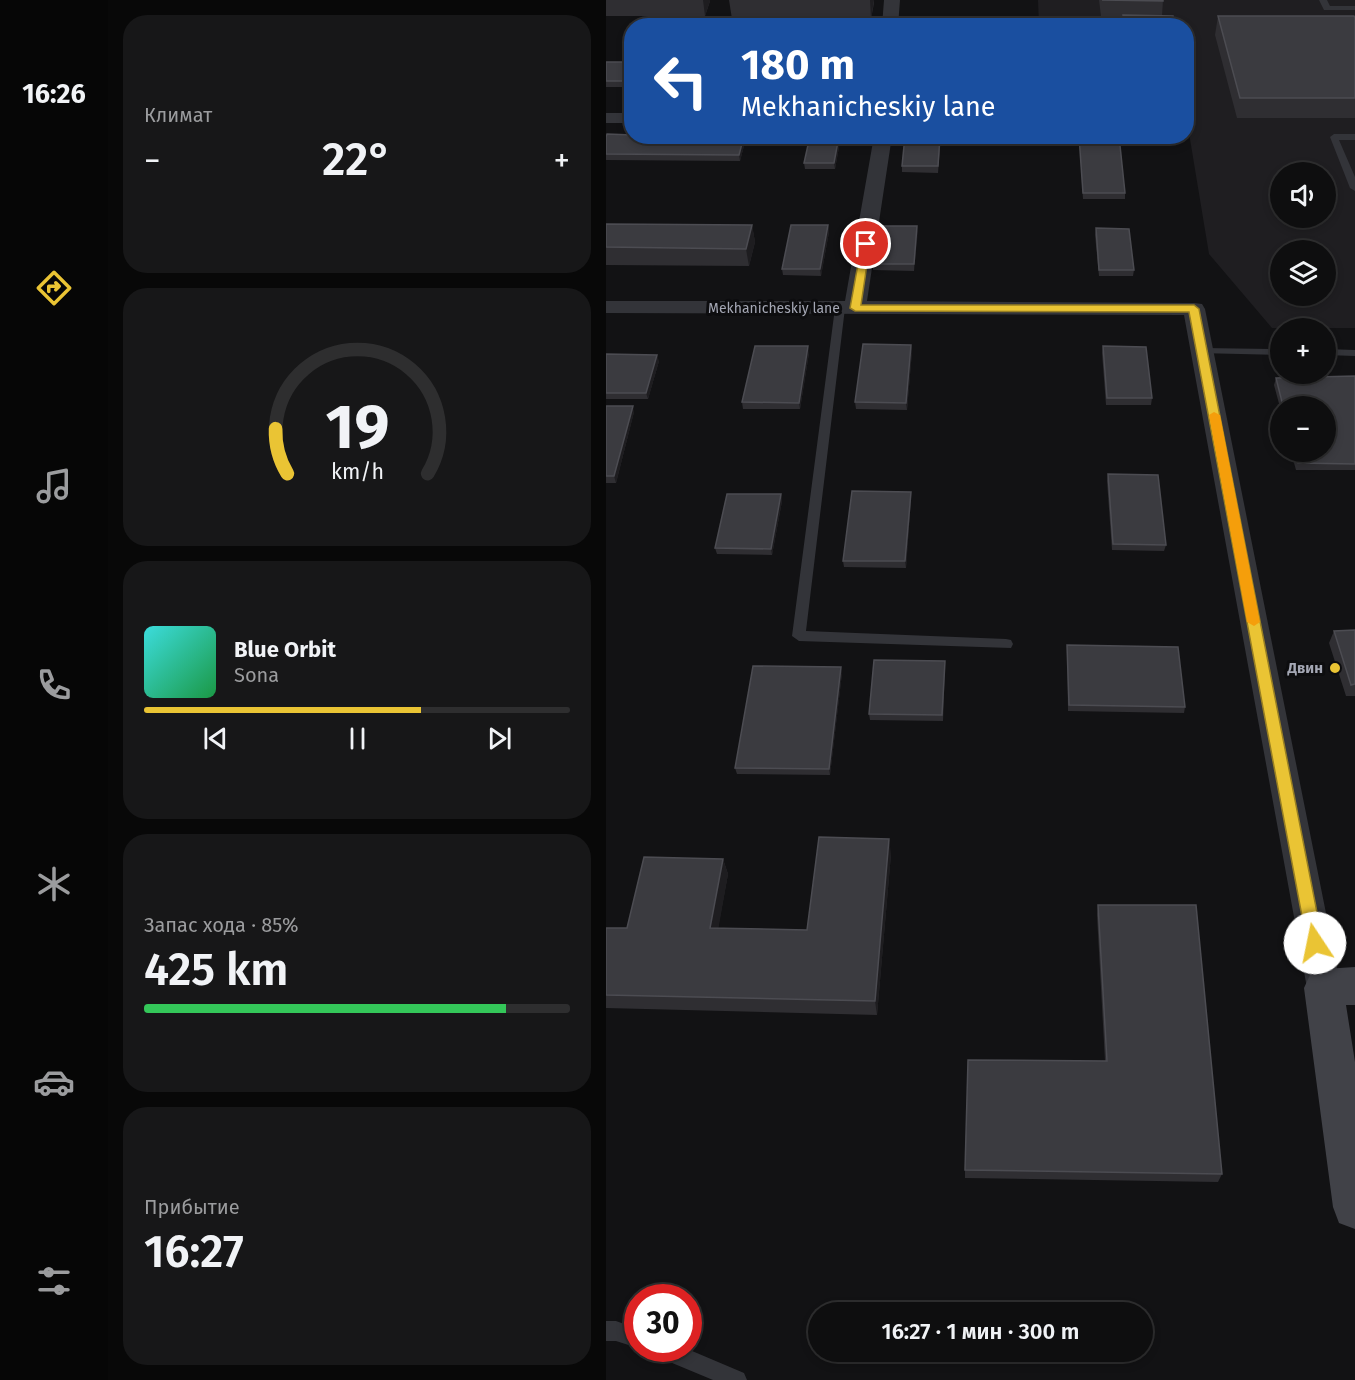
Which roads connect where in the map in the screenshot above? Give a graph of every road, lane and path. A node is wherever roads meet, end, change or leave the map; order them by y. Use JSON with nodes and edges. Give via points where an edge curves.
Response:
{"nodes":[{"id":1,"x":892,"y":0,"type":"edge"},
{"id":2,"x":1323,"y":0,"type":"edge"},
{"id":3,"x":1355,"y":8,"type":"edge"},
{"id":4,"x":891,"y":18,"type":"edge"},
{"id":5,"x":606,"y":118,"type":"edge"},
{"id":6,"x":624,"y":118,"type":"edge"},
{"id":7,"x":1355,"y":137,"type":"edge"},
{"id":8,"x":881,"y":144,"type":"edge"},
{"id":9,"x":1355,"y":188,"type":"edge"},
{"id":10,"x":606,"y":307,"type":"edge"},
{"id":11,"x":848,"y":308,"type":"junction"},
{"id":12,"x":1202,"y":351,"type":"junction"},
{"id":13,"x":1270,"y":352,"type":"edge"},
{"id":14,"x":1336,"y":352,"type":"edge"},
{"id":15,"x":1355,"y":352,"type":"edge"},
{"id":16,"x":1006,"y":644,"type":"dead end"},
{"id":17,"x":1339,"y":987,"type":"edge"},
{"id":18,"x":1355,"y":1207,"type":"edge"},
{"id":19,"x":606,"y":1331,"type":"edge"},
{"id":20,"x":624,"y":1334,"type":"edge"},
{"id":21,"x":694,"y":1362,"type":"edge"},
{"id":22,"x":737,"y":1380,"type":"edge"}],
"edges":[{"from":1,"to":4,"type":"street"},
{"from":2,"to":3,"type":"lane","via":[[1327,8]]},
{"from":5,"to":6,"type":"street"},
{"from":7,"to":9,"type":"lane","via":[[1334,137]]},
{"from":8,"to":11,"type":"street"},
{"from":10,"to":11,"type":"street","name":"Mekhanicheskiy lane"},
{"from":11,"to":12,"type":"street","name":"Mekhanicheskiy lane","via":[[1194,309]]},
{"from":11,"to":16,"type":"lane","via":[[800,636]]},
{"from":12,"to":13,"type":"lane"},
{"from":12,"to":17,"type":"street"},
{"from":14,"to":15,"type":"lane"},
{"from":17,"to":18,"type":"street"},
{"from":19,"to":20,"type":"lane"},
{"from":21,"to":22,"type":"lane"}]}
